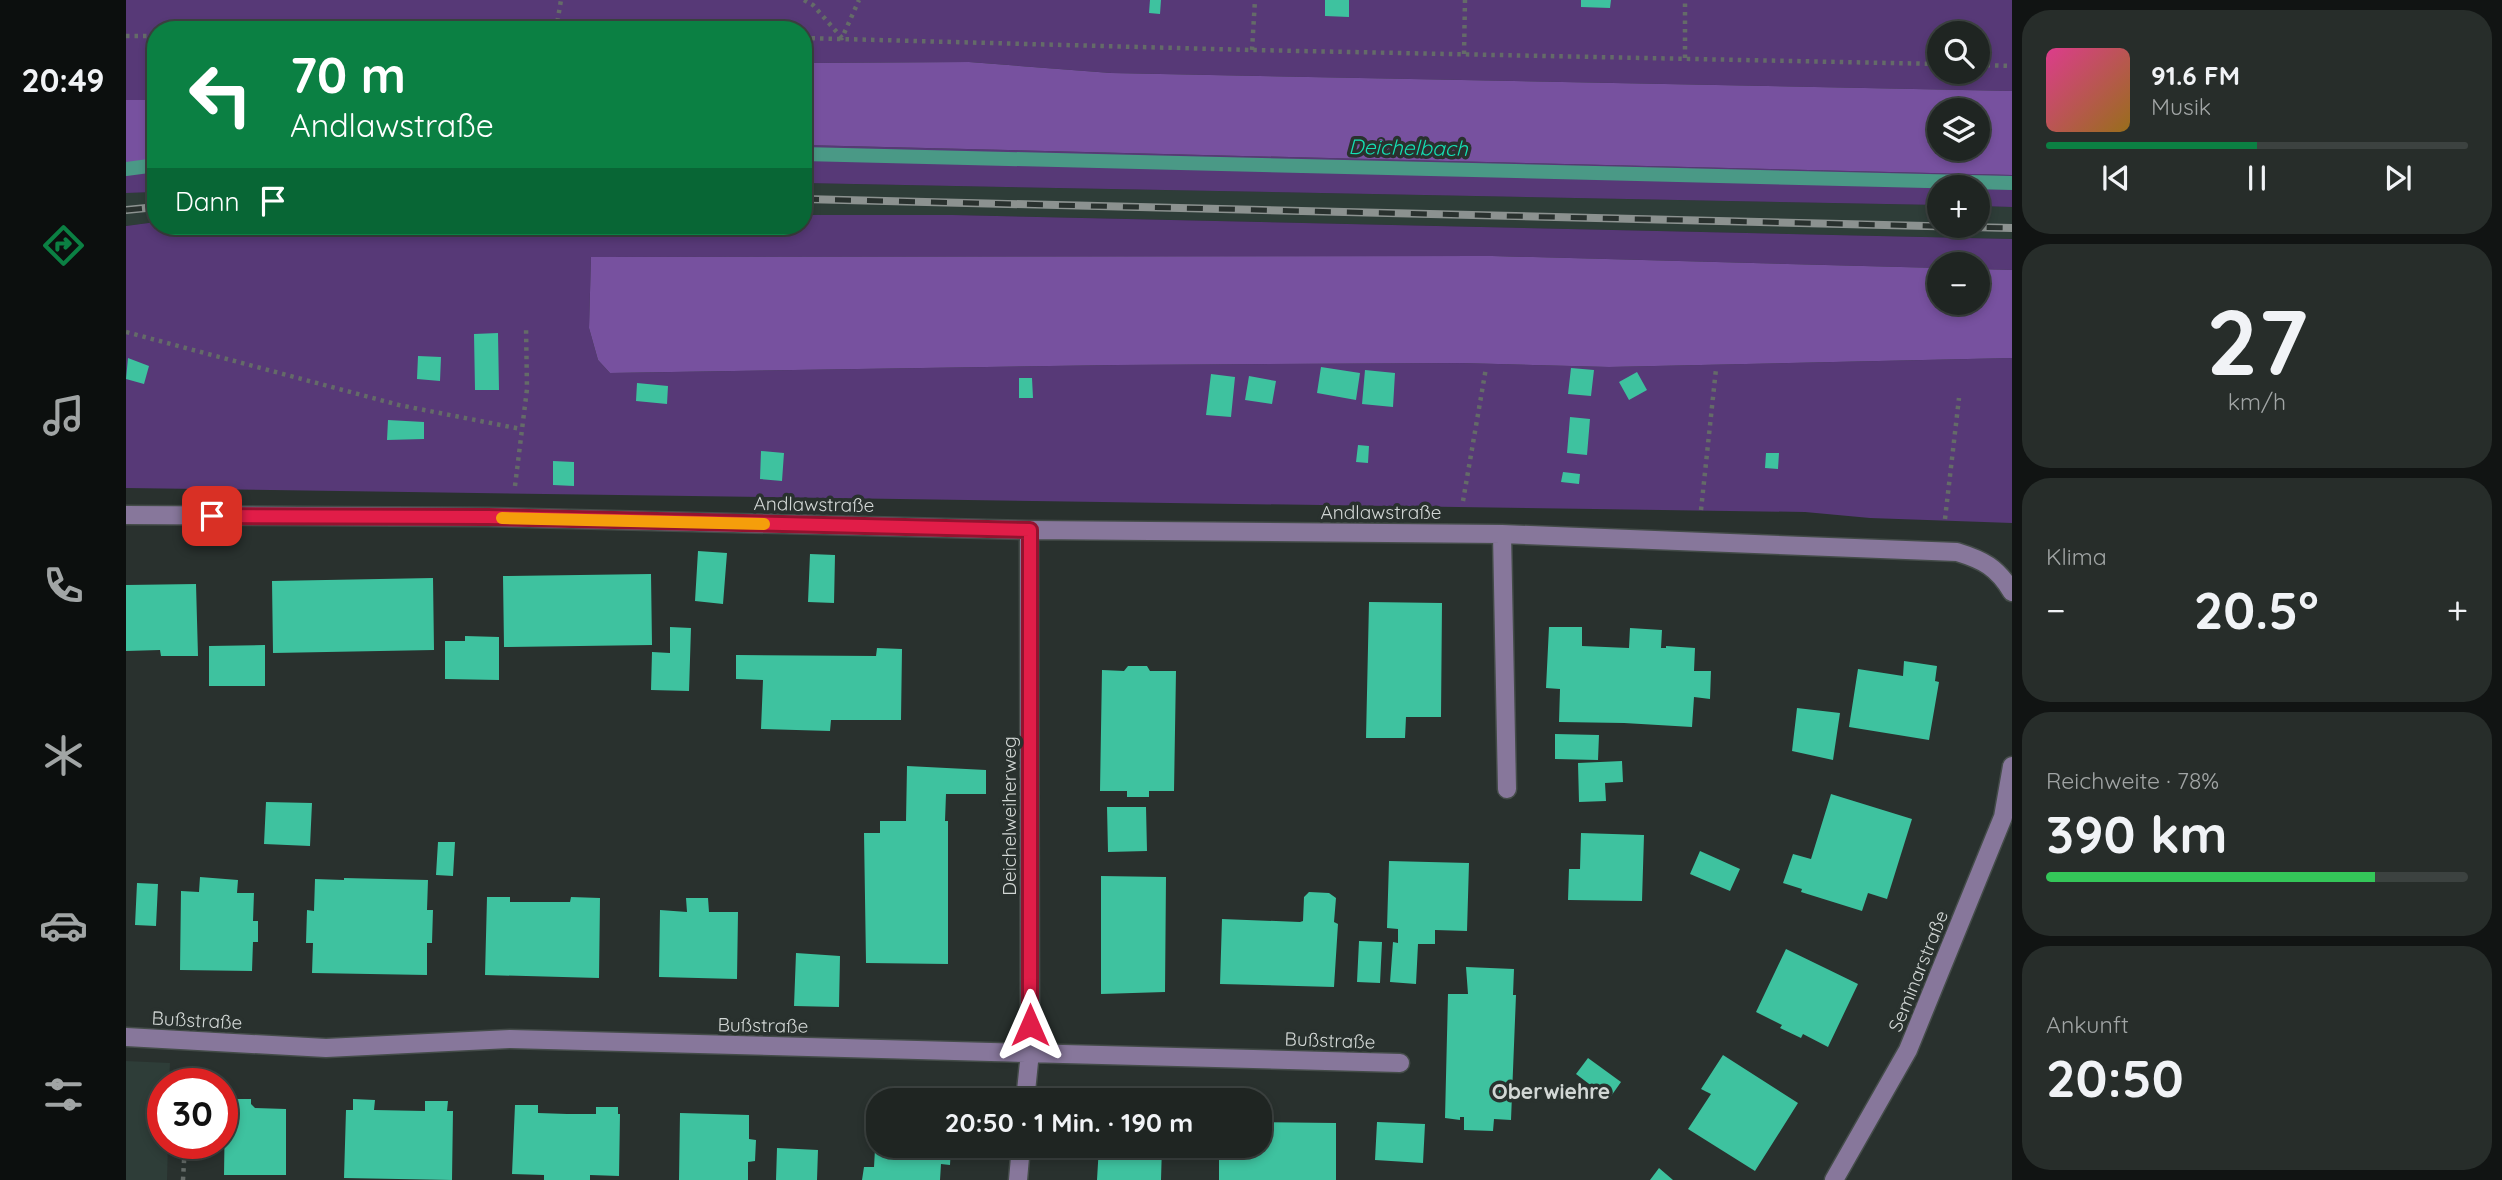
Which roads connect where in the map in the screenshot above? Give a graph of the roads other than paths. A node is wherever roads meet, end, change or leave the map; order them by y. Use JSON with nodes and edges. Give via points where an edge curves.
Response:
{"nodes":[{"id":1,"x":126,"y":515,"type":"edge"},
{"id":2,"x":1030,"y":530,"type":"junction"},
{"id":3,"x":1502,"y":534,"type":"junction"},
{"id":4,"x":2012,"y":592,"type":"edge"},
{"id":5,"x":2012,"y":766,"type":"edge"},
{"id":6,"x":1507,"y":789,"type":"dead end"},
{"id":7,"x":126,"y":1037,"type":"edge"},
{"id":8,"x":1030,"y":1052,"type":"junction"},
{"id":9,"x":1400,"y":1063,"type":"dead end"},
{"id":10,"x":1026,"y":1088,"type":"edge"},
{"id":11,"x":1020,"y":1158,"type":"edge"},
{"id":12,"x":1018,"y":1180,"type":"edge"},
{"id":13,"x":1834,"y":1180,"type":"edge"}],
"edges":[{"from":1,"to":2,"type":"street","name":"Andlawstraße"},
{"from":2,"to":3,"type":"street","name":"Andlawstraße"},
{"from":2,"to":8,"type":"street","name":"Deichelweiherweg"},
{"from":3,"to":4,"type":"street","name":"Andlawstraße","via":[[1956,552],[1983,560]]},
{"from":3,"to":6,"type":"street"},
{"from":5,"to":13,"type":"street","name":"Seminarstraße","via":[[2003,817],[1908,1050]]},
{"from":7,"to":8,"type":"street","name":"Bußstraße","via":[[326,1048],[510,1040]]},
{"from":8,"to":9,"type":"street","name":"Bußstraße"},
{"from":8,"to":10,"type":"street","name":"Deichelweiherweg"},
{"from":11,"to":12,"type":"street"}]}
